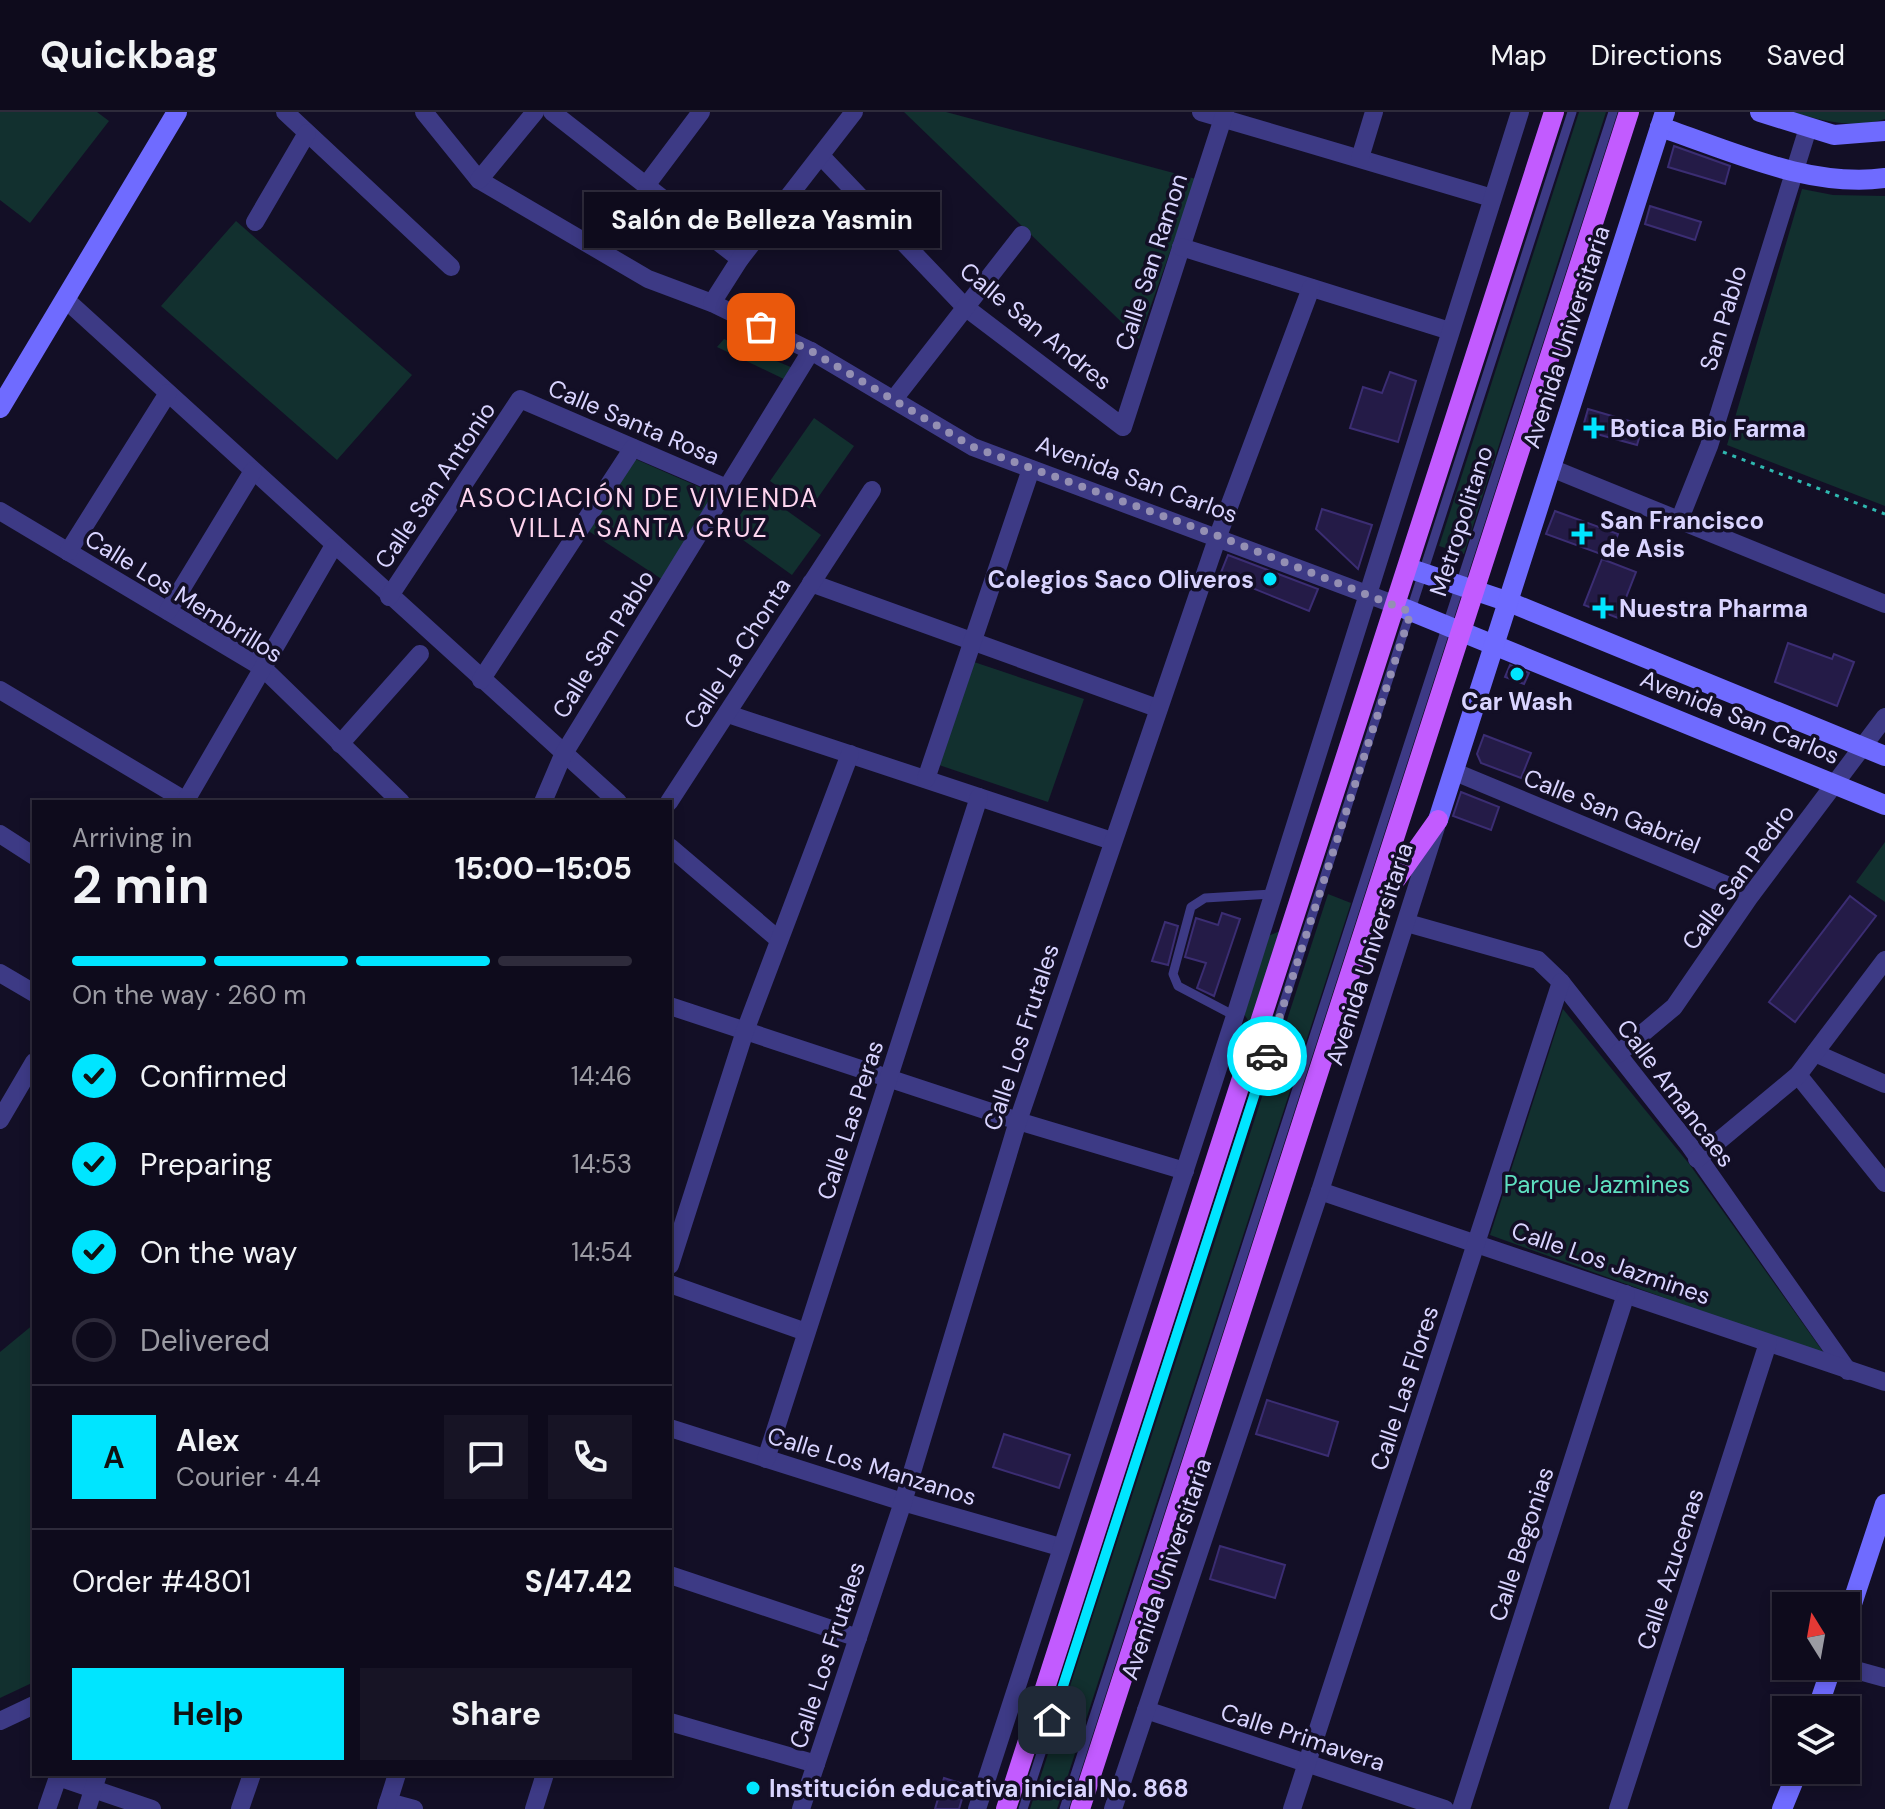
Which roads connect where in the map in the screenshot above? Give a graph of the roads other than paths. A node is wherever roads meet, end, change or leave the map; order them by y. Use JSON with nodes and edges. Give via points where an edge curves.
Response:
{"nodes":[{"id":1,"x":177,"y":112,"type":"edge"},
{"id":2,"x":285,"y":112,"type":"edge"},
{"id":3,"x":424,"y":112,"type":"edge"},
{"id":4,"x":535,"y":112,"type":"edge"},
{"id":5,"x":552,"y":112,"type":"edge"},
{"id":6,"x":701,"y":112,"type":"edge"},
{"id":7,"x":854,"y":112,"type":"edge"},
{"id":8,"x":1201,"y":112,"type":"edge"},
{"id":9,"x":1374,"y":112,"type":"edge"},
{"id":10,"x":1520,"y":112,"type":"edge"},
{"id":11,"x":1554,"y":112,"type":"edge"},
{"id":12,"x":1572,"y":112,"type":"edge"},
{"id":13,"x":1613,"y":112,"type":"edge"},
{"id":14,"x":1629,"y":112,"type":"edge"},
{"id":15,"x":1760,"y":112,"type":"edge"},
{"id":16,"x":1224,"y":115,"type":"edge"},
{"id":17,"x":1662,"y":120,"type":"edge"},
{"id":18,"x":1808,"y":128,"type":"junction"},
{"id":19,"x":1885,"y":131,"type":"edge"},
{"id":20,"x":307,"y":133,"type":"junction"},
{"id":21,"x":821,"y":156,"type":"junction"},
{"id":22,"x":1360,"y":158,"type":"junction"},
{"id":23,"x":1794,"y":171,"type":"junction"},
{"id":24,"x":1885,"y":178,"type":"edge"},
{"id":25,"x":479,"y":180,"type":"junction"},
{"id":26,"x":647,"y":184,"type":"junction"},
{"id":27,"x":1492,"y":198,"type":"junction"},
{"id":28,"x":255,"y":222,"type":"dead end"},
{"id":29,"x":1022,"y":235,"type":"dead end"},
{"id":30,"x":1181,"y":247,"type":"junction"},
{"id":31,"x":740,"y":259,"type":"junction"},
{"id":32,"x":451,"y":267,"type":"dead end"},
{"id":33,"x":1311,"y":288,"type":"junction"},
{"id":34,"x":65,"y":299,"type":"junction"},
{"id":35,"x":712,"y":303,"type":"junction"},
{"id":36,"x":965,"y":307,"type":"junction"},
{"id":37,"x":1450,"y":331,"type":"junction"},
{"id":38,"x":811,"y":351,"type":"junction"},
{"id":39,"x":168,"y":393,"type":"junction"},
{"id":40,"x":520,"y":399,"type":"joint"},
{"id":41,"x":894,"y":399,"type":"junction"},
{"id":42,"x":0,"y":408,"type":"edge"},
{"id":43,"x":1123,"y":427,"type":"joint"},
{"id":44,"x":633,"y":448,"type":"junction"},
{"id":45,"x":1551,"y":468,"type":"junction"},
{"id":46,"x":1031,"y":469,"type":"junction"},
{"id":47,"x":253,"y":471,"type":"junction"},
{"id":48,"x":729,"y":489,"type":"junction"},
{"id":49,"x":872,"y":490,"type":"dead end"},
{"id":50,"x":0,"y":511,"type":"edge"},
{"id":51,"x":1679,"y":521,"type":"junction"},
{"id":52,"x":1218,"y":536,"type":"junction"},
{"id":53,"x":333,"y":547,"type":"junction"},
{"id":54,"x":68,"y":552,"type":"junction"},
{"id":55,"x":1379,"y":558,"type":"junction"},
{"id":56,"x":1416,"y":570,"type":"junction"},
{"id":57,"x":811,"y":583,"type":"junction"},
{"id":58,"x":1468,"y":588,"type":"junction"},
{"id":59,"x":1367,"y":594,"type":"junction"},
{"id":60,"x":389,"y":597,"type":"junction"},
{"id":61,"x":1509,"y":602,"type":"junction"},
{"id":62,"x":1885,"y":604,"type":"edge"},
{"id":63,"x":1404,"y":609,"type":"junction"},
{"id":64,"x":168,"y":611,"type":"junction"},
{"id":65,"x":1455,"y":629,"type":"junction"},
{"id":66,"x":974,"y":642,"type":"junction"},
{"id":67,"x":1495,"y":645,"type":"junction"},
{"id":68,"x":420,"y":654,"type":"dead end"},
{"id":69,"x":263,"y":668,"type":"junction"},
{"id":70,"x":481,"y":680,"type":"junction"},
{"id":71,"x":0,"y":690,"type":"edge"},
{"id":72,"x":1157,"y":708,"type":"junction"},
{"id":73,"x":728,"y":714,"type":"junction"},
{"id":74,"x":1885,"y":717,"type":"edge"},
{"id":75,"x":340,"y":744,"type":"junction"},
{"id":76,"x":1863,"y":746,"type":"junction"},
{"id":77,"x":850,"y":754,"type":"junction"},
{"id":78,"x":563,"y":755,"type":"junction"},
{"id":79,"x":1885,"y":756,"type":"edge"},
{"id":80,"x":1455,"y":772,"type":"junction"},
{"id":81,"x":926,"y":779,"type":"junction"},
{"id":82,"x":1835,"y":784,"type":"junction"},
{"id":83,"x":979,"y":797,"type":"junction"},
{"id":84,"x":183,"y":800,"type":"edge"},
{"id":85,"x":186,"y":800,"type":"edge"},
{"id":86,"x":399,"y":800,"type":"edge"},
{"id":87,"x":544,"y":800,"type":"edge"},
{"id":88,"x":616,"y":800,"type":"edge"},
{"id":89,"x":670,"y":800,"type":"edge"},
{"id":90,"x":1885,"y":805,"type":"edge"},
{"id":91,"x":1438,"y":820,"type":"junction"},
{"id":92,"x":0,"y":834,"type":"edge"},
{"id":93,"x":1112,"y":841,"type":"junction"},
{"id":94,"x":672,"y":849,"type":"edge"},
{"id":95,"x":32,"y":855,"type":"edge"},
{"id":96,"x":1272,"y":894,"type":"junction"},
{"id":97,"x":1751,"y":895,"type":"junction"},
{"id":98,"x":1372,"y":913,"type":"junction"},
{"id":99,"x":1407,"y":923,"type":"junction"},
{"id":100,"x":779,"y":940,"type":"junction"},
{"id":101,"x":1885,"y":960,"type":"edge"},
{"id":102,"x":0,"y":973,"type":"edge"},
{"id":103,"x":1561,"y":982,"type":"junction"},
{"id":104,"x":32,"y":992,"type":"edge"},
{"id":105,"x":672,"y":1007,"type":"edge"},
{"id":106,"x":1235,"y":1016,"type":"junction"},
{"id":107,"x":745,"y":1031,"type":"junction"},
{"id":108,"x":1815,"y":1053,"type":"junction"},
{"id":109,"x":1618,"y":1054,"type":"junction"},
{"id":110,"x":32,"y":1065,"type":"edge"},
{"id":111,"x":1798,"y":1075,"type":"junction"},
{"id":112,"x":889,"y":1077,"type":"junction"},
{"id":113,"x":1885,"y":1084,"type":"edge"},
{"id":114,"x":0,"y":1120,"type":"edge"},
{"id":115,"x":1018,"y":1121,"type":"junction"},
{"id":116,"x":1697,"y":1159,"type":"junction"},
{"id":117,"x":1185,"y":1171,"type":"junction"},
{"id":118,"x":1885,"y":1183,"type":"edge"},
{"id":119,"x":1320,"y":1191,"type":"junction"},
{"id":120,"x":1477,"y":1243,"type":"junction"},
{"id":121,"x":672,"y":1259,"type":"edge"},
{"id":122,"x":672,"y":1285,"type":"edge"},
{"id":123,"x":1626,"y":1294,"type":"junction"},
{"id":124,"x":806,"y":1332,"type":"junction"},
{"id":125,"x":1768,"y":1343,"type":"junction"},
{"id":126,"x":1848,"y":1371,"type":"junction"},
{"id":127,"x":1885,"y":1382,"type":"edge"},
{"id":128,"x":672,"y":1429,"type":"edge"},
{"id":129,"x":766,"y":1459,"type":"junction"},
{"id":130,"x":903,"y":1502,"type":"junction"},
{"id":131,"x":1885,"y":1504,"type":"edge"},
{"id":132,"x":1880,"y":1534,"type":"edge"},
{"id":133,"x":1060,"y":1547,"type":"junction"},
{"id":134,"x":672,"y":1576,"type":"edge"},
{"id":135,"x":1858,"y":1592,"type":"edge"},
{"id":136,"x":858,"y":1638,"type":"junction"},
{"id":137,"x":1860,"y":1671,"type":"edge"},
{"id":138,"x":1885,"y":1678,"type":"edge"},
{"id":139,"x":32,"y":1706,"type":"edge"},
{"id":140,"x":1146,"y":1710,"type":"junction"},
{"id":141,"x":0,"y":1721,"type":"edge"},
{"id":142,"x":672,"y":1723,"type":"edge"},
{"id":143,"x":816,"y":1764,"type":"junction"},
{"id":144,"x":1307,"y":1764,"type":"junction"},
{"id":145,"x":58,"y":1776,"type":"edge"},
{"id":146,"x":251,"y":1776,"type":"edge"},
{"id":147,"x":396,"y":1776,"type":"edge"},
{"id":148,"x":544,"y":1776,"type":"edge"},
{"id":149,"x":96,"y":1782,"type":"edge"},
{"id":150,"x":1792,"y":1784,"type":"edge"},
{"id":151,"x":387,"y":1805,"type":"edge"},
{"id":152,"x":47,"y":1809,"type":"edge"},
{"id":153,"x":87,"y":1809,"type":"edge"},
{"id":154,"x":152,"y":1809,"type":"edge"},
{"id":155,"x":240,"y":1809,"type":"edge"},
{"id":156,"x":414,"y":1809,"type":"edge"},
{"id":157,"x":534,"y":1809,"type":"edge"},
{"id":158,"x":801,"y":1809,"type":"edge"},
{"id":159,"x":977,"y":1809,"type":"edge"},
{"id":160,"x":1006,"y":1809,"type":"edge"},
{"id":161,"x":1023,"y":1809,"type":"edge"},
{"id":162,"x":1064,"y":1809,"type":"edge"},
{"id":163,"x":1080,"y":1809,"type":"edge"},
{"id":164,"x":1113,"y":1809,"type":"edge"},
{"id":165,"x":1292,"y":1809,"type":"edge"},
{"id":166,"x":1445,"y":1809,"type":"edge"},
{"id":167,"x":1461,"y":1809,"type":"edge"},
{"id":168,"x":1618,"y":1809,"type":"edge"},
{"id":169,"x":1782,"y":1809,"type":"edge"}],
"edges":[{"from":1,"to":34,"type":"street"},
{"from":2,"to":20,"type":"street"},
{"from":3,"to":25,"type":"street","name":"Avenida San Carlos"},
{"from":4,"to":25,"type":"street"},
{"from":5,"to":26,"type":"street"},
{"from":6,"to":26,"type":"street"},
{"from":7,"to":21,"type":"street"},
{"from":8,"to":16,"type":"street"},
{"from":9,"to":22,"type":"street"},
{"from":10,"to":27,"type":"street"},
{"from":11,"to":56,"type":"main road"},
{"from":12,"to":56,"type":"lane","name":"Metropolitano"},
{"from":13,"to":58,"type":"lane","name":"Metropolitano"},
{"from":14,"to":58,"type":"main road","name":"Avenida Universitaria"},
{"from":15,"to":18,"type":"street"},
{"from":16,"to":22,"type":"street"},
{"from":16,"to":30,"type":"street","name":"Calle San Ramon"},
{"from":17,"to":23,"type":"street"},
{"from":17,"to":45,"type":"street","name":"Avenida Universitaria"},
{"from":18,"to":19,"type":"street","via":[[1834,135]]},
{"from":18,"to":23,"type":"street","name":"San Pablo"},
{"from":20,"to":28,"type":"street"},
{"from":20,"to":32,"type":"street"},
{"from":21,"to":31,"type":"street"},
{"from":21,"to":36,"type":"street","name":"Calle San Andres"},
{"from":22,"to":27,"type":"street"},
{"from":23,"to":24,"type":"street","via":[[1822,179]]},
{"from":23,"to":51,"type":"street","name":"San Pablo","via":[[1709,446]]},
{"from":25,"to":35,"type":"street","name":"Avenida San Carlos","via":[[648,279]]},
{"from":26,"to":31,"type":"street"},
{"from":27,"to":37,"type":"street"},
{"from":29,"to":36,"type":"street"},
{"from":30,"to":33,"type":"street"},
{"from":30,"to":43,"type":"street","name":"Calle San Ramon"},
{"from":31,"to":35,"type":"street"},
{"from":33,"to":37,"type":"street"},
{"from":33,"to":52,"type":"street","name":"Calle Los Frutales"},
{"from":34,"to":39,"type":"street"},
{"from":34,"to":42,"type":"street"},
{"from":35,"to":38,"type":"street","name":"Avenida San Carlos"},
{"from":36,"to":41,"type":"street"},
{"from":36,"to":43,"type":"street","name":"Calle San Andres"},
{"from":37,"to":55,"type":"street"},
{"from":38,"to":41,"type":"street","name":"Avenida San Carlos"},
{"from":38,"to":48,"type":"street","name":"Calle San Pablo"},
{"from":39,"to":47,"type":"street"},
{"from":39,"to":54,"type":"street"},
{"from":40,"to":44,"type":"street","name":"Calle Santa Rosa"},
{"from":40,"to":60,"type":"street","name":"Calle San Antonio"},
{"from":41,"to":46,"type":"street","name":"Avenida San Carlos","via":[[973,447]]},
{"from":44,"to":48,"type":"street","name":"Calle Santa Rosa"},
{"from":44,"to":70,"type":"street"},
{"from":45,"to":51,"type":"street"},
{"from":45,"to":61,"type":"street","name":"Avenida Universitaria"},
{"from":46,"to":52,"type":"street","name":"Avenida San Carlos"},
{"from":46,"to":66,"type":"street"},
{"from":47,"to":53,"type":"street"},
{"from":47,"to":64,"type":"street"},
{"from":48,"to":78,"type":"street","name":"Calle San Pablo"},
{"from":49,"to":57,"type":"street","name":"Calle La Chonta"},
{"from":50,"to":54,"type":"street","name":"Calle Los Membrillos"},
{"from":51,"to":62,"type":"street"},
{"from":52,"to":59,"type":"street","name":"Avenida San Carlos"},
{"from":52,"to":72,"type":"street","name":"Calle Los Frutales"},
{"from":53,"to":60,"type":"street"},
{"from":53,"to":69,"type":"street"},
{"from":54,"to":64,"type":"street","name":"Calle Los Membrillos"},
{"from":55,"to":56,"type":"street","name":"Avenida San Carlos"},
{"from":55,"to":59,"type":"street"},
{"from":56,"to":58,"type":"street","name":"Avenida San Carlos"},
{"from":56,"to":63,"type":"main road"},
{"from":57,"to":66,"type":"street"},
{"from":57,"to":73,"type":"street","name":"Calle La Chonta"},
{"from":58,"to":61,"type":"street","name":"Avenida San Carlos"},
{"from":58,"to":65,"type":"main road","name":"Avenida Universitaria"},
{"from":59,"to":63,"type":"street","name":"Avenida San Carlos"},
{"from":59,"to":96,"type":"street"},
{"from":60,"to":70,"type":"street"},
{"from":61,"to":67,"type":"street","name":"Avenida Universitaria"},
{"from":61,"to":76,"type":"street","name":"Avenida San Carlos"},
{"from":63,"to":65,"type":"street","name":"Avenida San Carlos"},
{"from":63,"to":160,"type":"main road"},
{"from":63,"to":161,"type":"lane","name":"Metropolitano"},
{"from":64,"to":69,"type":"street","name":"Calle Los Membrillos"},
{"from":65,"to":67,"type":"street","name":"Avenida San Carlos"},
{"from":65,"to":98,"type":"main road","name":"Avenida Universitaria"},
{"from":65,"to":162,"type":"lane","name":"Metropolitano"},
{"from":66,"to":72,"type":"street"},
{"from":66,"to":81,"type":"street"},
{"from":67,"to":80,"type":"street","name":"Avenida Universitaria"},
{"from":67,"to":82,"type":"street","name":"Avenida San Carlos"},
{"from":68,"to":75,"type":"street"},
{"from":69,"to":75,"type":"street","name":"Calle Los Membrillos"},
{"from":69,"to":85,"type":"street"},
{"from":70,"to":78,"type":"street"},
{"from":71,"to":84,"type":"street"},
{"from":72,"to":93,"type":"street","name":"Calle Los Frutales"},
{"from":73,"to":77,"type":"street"},
{"from":73,"to":89,"type":"street","name":"Calle La Chonta"},
{"from":74,"to":76,"type":"street","name":"Calle San Pedro"},
{"from":75,"to":86,"type":"street","name":"Calle Los Membrillos"},
{"from":76,"to":79,"type":"street","name":"Avenida San Carlos"},
{"from":76,"to":82,"type":"street","name":"Calle San Pedro"},
{"from":77,"to":81,"type":"street"},
{"from":77,"to":100,"type":"street"},
{"from":78,"to":87,"type":"street","name":"Calle San Pablo"},
{"from":78,"to":88,"type":"street"},
{"from":80,"to":91,"type":"street","name":"Avenida Universitaria"},
{"from":80,"to":97,"type":"street","name":"Calle San Gabriel"},
{"from":81,"to":83,"type":"street"},
{"from":82,"to":90,"type":"street","name":"Avenida San Carlos"},
{"from":82,"to":97,"type":"street","name":"Calle San Pedro"},
{"from":83,"to":93,"type":"street"},
{"from":83,"to":112,"type":"street","name":"Calle Las Peras"},
{"from":91,"to":98,"type":"main road"},
{"from":91,"to":99,"type":"street","name":"Avenida Universitaria"},
{"from":92,"to":95,"type":"street"},
{"from":93,"to":115,"type":"street","name":"Calle Los Frutales"},
{"from":94,"to":100,"type":"street"},
{"from":96,"to":106,"type":"street"},
{"from":96,"to":106,"type":"lane","via":[[1205,898],[1191,907],[1173,974],[1178,986]]},
{"from":97,"to":109,"type":"street","name":"Calle San Pedro","via":[[1674,1007]]},
{"from":98,"to":163,"type":"main road","name":"Avenida Universitaria"},
{"from":99,"to":103,"type":"street","name":"Calle Amancaes","via":[[1538,960]]},
{"from":99,"to":119,"type":"street","name":"Avenida Universitaria"},
{"from":100,"to":107,"type":"street"},
{"from":101,"to":108,"type":"street"},
{"from":102,"to":104,"type":"street"},
{"from":103,"to":109,"type":"street","name":"Calle Amancaes"},
{"from":103,"to":120,"type":"street","name":"Calle Las Flores"},
{"from":105,"to":107,"type":"street"},
{"from":106,"to":117,"type":"street"},
{"from":107,"to":112,"type":"street"},
{"from":107,"to":121,"type":"street"},
{"from":108,"to":111,"type":"street"},
{"from":108,"to":113,"type":"street"},
{"from":109,"to":116,"type":"street","name":"Calle Amancaes"},
{"from":110,"to":114,"type":"street"},
{"from":111,"to":116,"type":"street"},
{"from":111,"to":118,"type":"street"},
{"from":112,"to":115,"type":"street"},
{"from":112,"to":124,"type":"street","name":"Calle Las Peras"},
{"from":115,"to":117,"type":"street"},
{"from":115,"to":130,"type":"street","name":"Calle Los Frutales"},
{"from":116,"to":126,"type":"street","name":"Calle Amancaes"},
{"from":117,"to":133,"type":"street"},
{"from":119,"to":120,"type":"street","name":"Calle Los Jazmines"},
{"from":119,"to":140,"type":"street","name":"Avenida Universitaria"},
{"from":120,"to":123,"type":"street","name":"Calle Los Jazmines"},
{"from":120,"to":144,"type":"street","name":"Calle Las Flores"},
{"from":122,"to":124,"type":"street"},
{"from":123,"to":125,"type":"street","name":"Calle Los Jazmines"},
{"from":123,"to":167,"type":"street","name":"Calle Begonias"},
{"from":124,"to":129,"type":"street","name":"Calle Las Peras"},
{"from":125,"to":126,"type":"street","name":"Calle Los Jazmines"},
{"from":125,"to":168,"type":"street","name":"Calle Azucenas"},
{"from":126,"to":127,"type":"street","name":"Calle Los Jazmines"},
{"from":128,"to":129,"type":"street","name":"Calle Los Manzanos"},
{"from":129,"to":130,"type":"street","name":"Calle Los Manzanos"},
{"from":130,"to":133,"type":"street","name":"Calle Los Manzanos"},
{"from":130,"to":136,"type":"street","name":"Calle Los Frutales"},
{"from":131,"to":132,"type":"street"},
{"from":132,"to":135,"type":"street"},
{"from":133,"to":159,"type":"street"},
{"from":134,"to":136,"type":"street"},
{"from":136,"to":143,"type":"street","name":"Calle Los Frutales"},
{"from":137,"to":138,"type":"street"},
{"from":139,"to":141,"type":"street"},
{"from":140,"to":144,"type":"street","name":"Calle Primavera"},
{"from":140,"to":164,"type":"street","name":"Avenida Universitaria"},
{"from":142,"to":143,"type":"street"},
{"from":143,"to":158,"type":"street","name":"Calle Los Frutales"},
{"from":144,"to":165,"type":"street","name":"Calle Las Flores"},
{"from":144,"to":166,"type":"street","name":"Calle Primavera"},
{"from":145,"to":149,"type":"street"},
{"from":145,"to":152,"type":"street"},
{"from":146,"to":155,"type":"street"},
{"from":147,"to":151,"type":"street"},
{"from":148,"to":157,"type":"street"},
{"from":149,"to":153,"type":"street"},
{"from":149,"to":154,"type":"street"},
{"from":150,"to":169,"type":"street"},
{"from":151,"to":156,"type":"street"}]}
